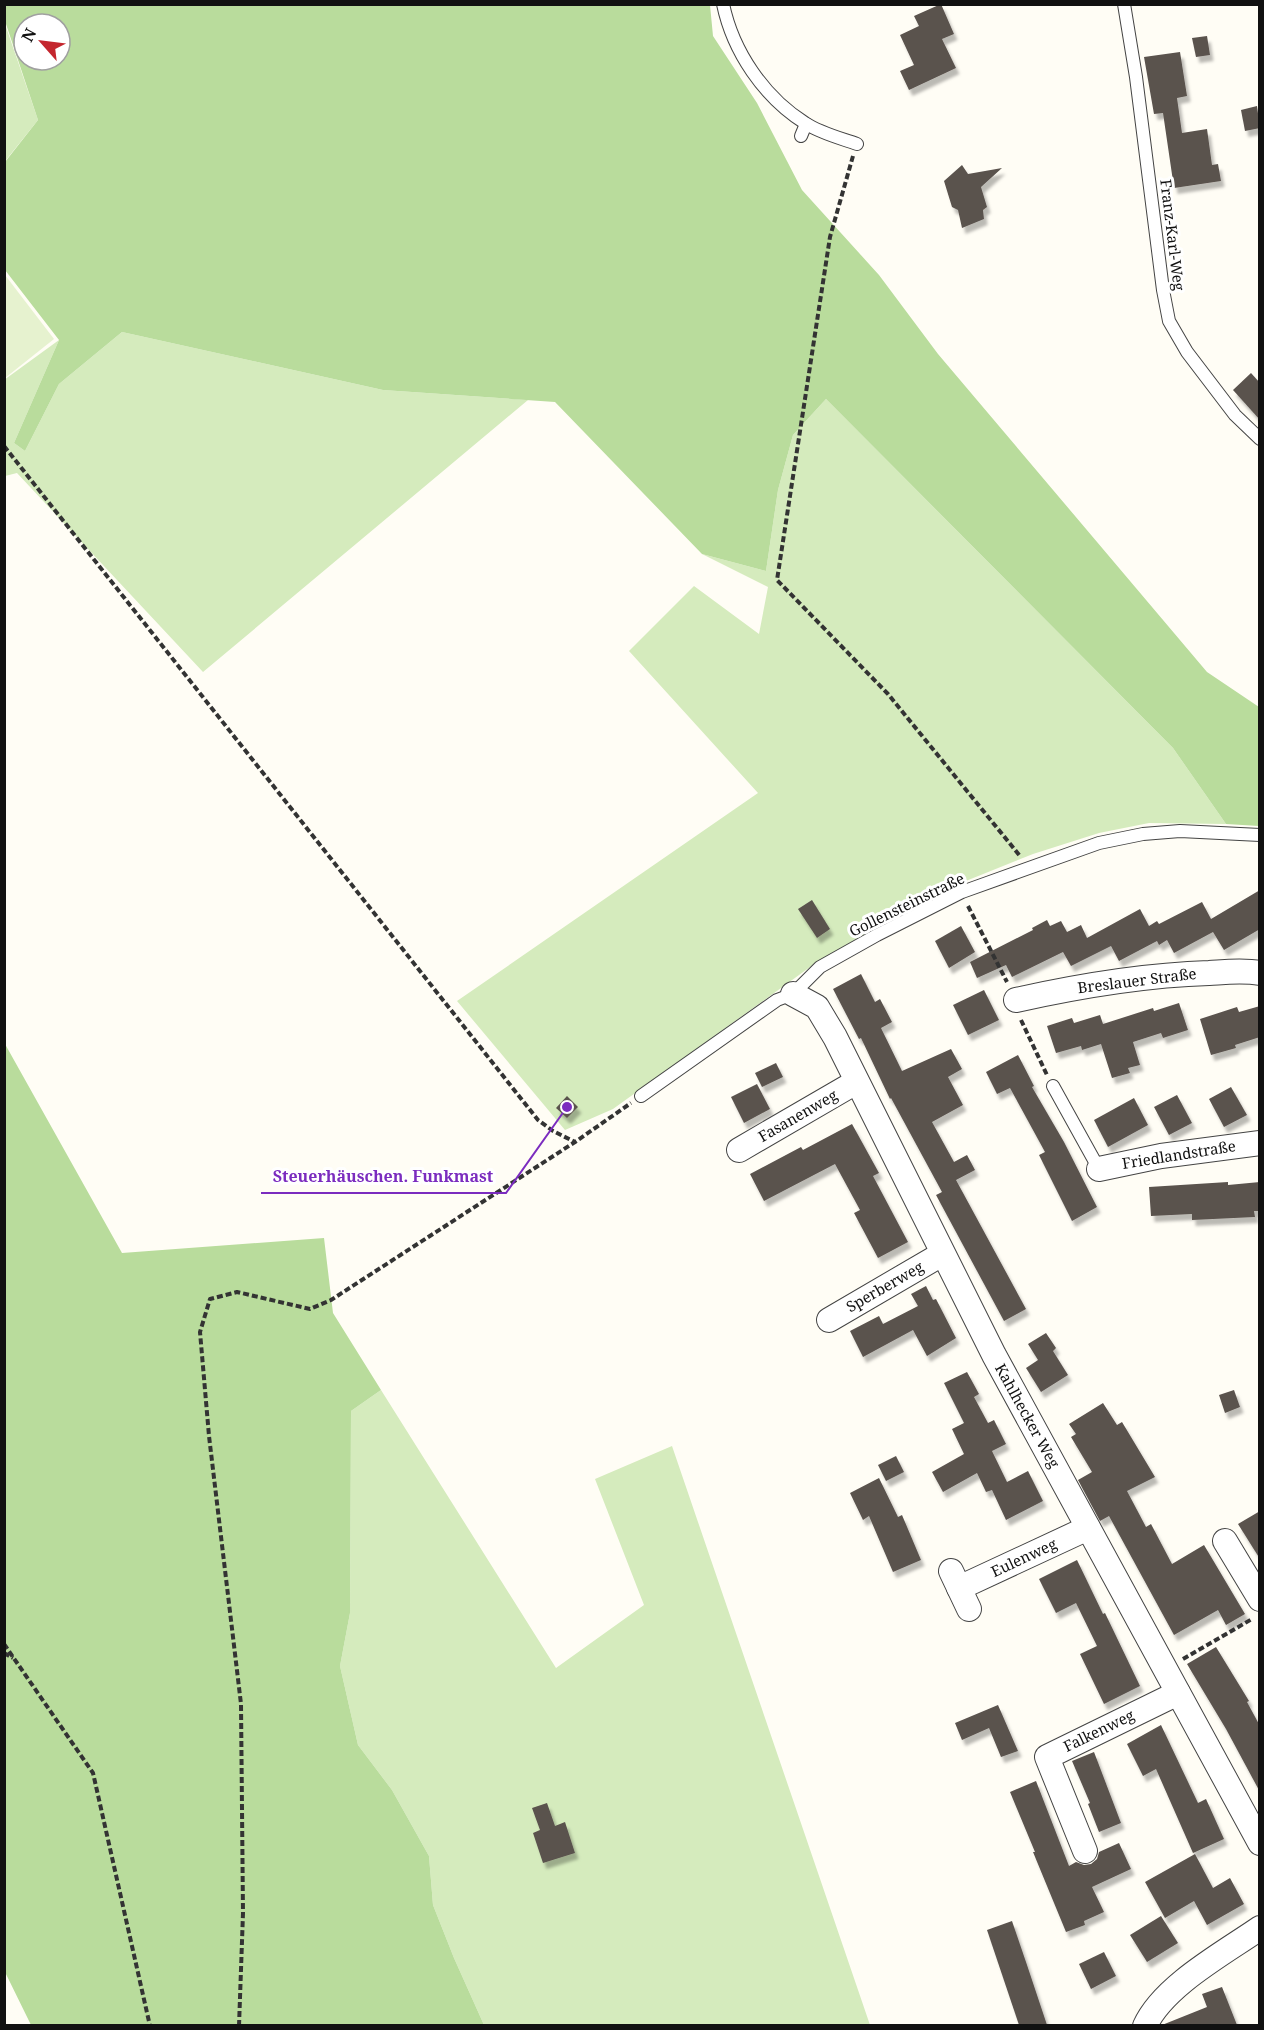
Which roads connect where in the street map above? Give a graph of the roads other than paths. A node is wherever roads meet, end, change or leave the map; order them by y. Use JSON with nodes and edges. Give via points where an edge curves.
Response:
{"nodes":[{"id":1,"x":723,"y":4,"type":"edge"},
{"id":2,"x":1124,"y":4,"type":"edge"},
{"id":3,"x":856,"y":144,"type":"road end"},
{"id":4,"x":1260,"y":439,"type":"edge"},
{"id":5,"x":1260,"y":835,"type":"edge"},
{"id":6,"x":1260,"y":973,"type":"edge"},
{"id":7,"x":793,"y":994,"type":"junction"},
{"id":8,"x":1016,"y":1000,"type":"road end"},
{"id":9,"x":856,"y":1082,"type":"junction"},
{"id":10,"x":1053,"y":1086,"type":"road end"},
{"id":11,"x":641,"y":1096,"type":"road end"},
{"id":12,"x":1260,"y":1143,"type":"edge"},
{"id":13,"x":739,"y":1150,"type":"dead end"},
{"id":14,"x":1099,"y":1169,"type":"joint"},
{"id":15,"x":942,"y":1254,"type":"junction"},
{"id":16,"x":828,"y":1319,"type":"dead end"},
{"id":17,"x":1088,"y":1528,"type":"junction"},
{"id":18,"x":1225,"y":1541,"type":"dead end"},
{"id":19,"x":960,"y":1589,"type":"dead end"},
{"id":20,"x":1260,"y":1599,"type":"edge"},
{"id":21,"x":1178,"y":1693,"type":"junction"},
{"id":22,"x":1260,"y":1843,"type":"edge"},
{"id":23,"x":1085,"y":1851,"type":"dead end"},
{"id":24,"x":1260,"y":1928,"type":"edge"},
{"id":25,"x":1145,"y":2025,"type":"edge"}],
"edges":[{"from":1,"to":3,"type":"lane","via":[[747,64],[774,100],[804,130]]},
{"from":2,"to":4,"type":"lane","name":"Franz-Karl-Weg","via":[[1169,321],[1228,406]]},
{"from":5,"to":7,"type":"lane","name":"Gollensteinstraße","via":[[1180,831],[1099,843],[962,892],[820,967]]},
{"from":6,"to":8,"type":"street","name":"Breslauer Straße","via":[[1192,973],[1124,980]]},
{"from":7,"to":9,"type":"street","name":"Kahlhecker Weg","via":[[817,1007]]},
{"from":7,"to":11,"type":"lane","name":"Gollensteinstraße","via":[[777,1000]]},
{"from":9,"to":13,"type":"street","name":"Fasanenweg"},
{"from":9,"to":15,"type":"street","name":"Kahlhecker Weg"},
{"from":10,"to":14,"type":"lane"},
{"from":12,"to":14,"type":"street","name":"Friedlandstraße","via":[[1171,1154]]},
{"from":15,"to":16,"type":"street","name":"Sperberweg"},
{"from":15,"to":17,"type":"street","name":"Kahlhecker Weg"},
{"from":17,"to":19,"type":"street","name":"Eulenweg"},
{"from":17,"to":21,"type":"street","name":"Kahlhecker Weg"},
{"from":18,"to":20,"type":"street"},
{"from":21,"to":22,"type":"street","name":"Kahlhecker Weg"},
{"from":21,"to":23,"type":"street","name":"Falkenweg","via":[[1047,1757]]},
{"from":24,"to":25,"type":"street","via":[[1172,1990]]}]}
